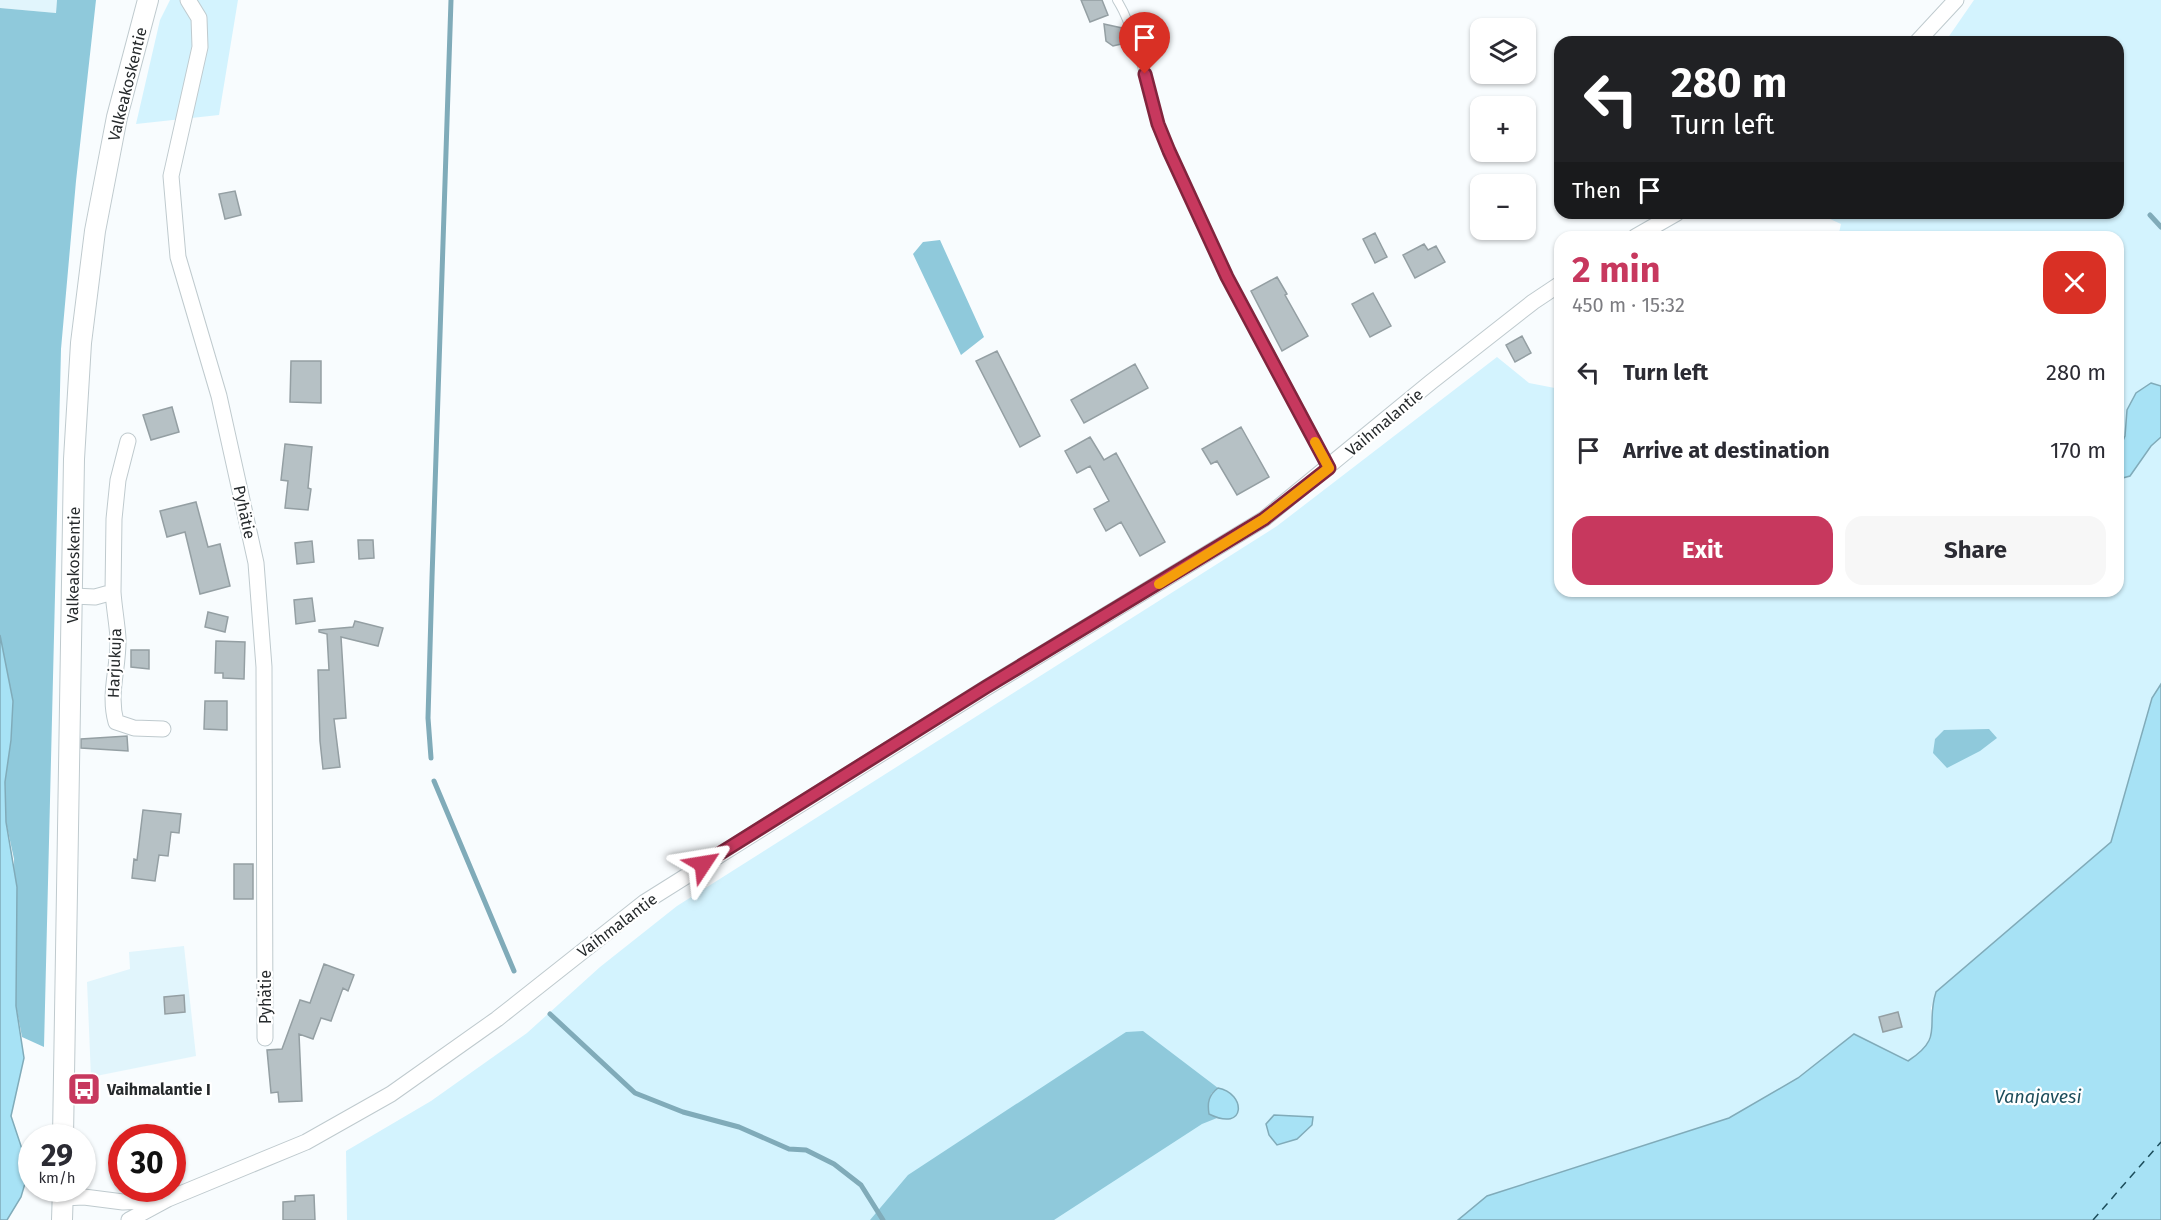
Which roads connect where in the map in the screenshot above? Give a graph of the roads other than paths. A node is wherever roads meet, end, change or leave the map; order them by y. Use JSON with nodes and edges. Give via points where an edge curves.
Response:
{"nodes":[{"id":1,"x":148,"y":0,"type":"edge"},
{"id":2,"x":188,"y":0,"type":"edge"},
{"id":3,"x":1117,"y":0,"type":"edge"},
{"id":4,"x":1956,"y":0,"type":"edge"},
{"id":5,"x":1923,"y":36,"type":"edge"},
{"id":6,"x":1666,"y":219,"type":"edge"},
{"id":7,"x":1646,"y":231,"type":"edge"},
{"id":8,"x":1554,"y":288,"type":"edge"},
{"id":9,"x":128,"y":441,"type":"dead end"},
{"id":10,"x":1329,"y":468,"type":"junction"},
{"id":11,"x":113,"y":592,"type":"junction"},
{"id":12,"x":73,"y":596,"type":"junction"},
{"id":13,"x":163,"y":729,"type":"dead end"},
{"id":14,"x":265,"y":1038,"type":"dead end"},
{"id":15,"x":63,"y":1124,"type":"edge"},
{"id":16,"x":186,"y":1192,"type":"edge"},
{"id":17,"x":63,"y":1202,"type":"edge"},
{"id":18,"x":162,"y":1202,"type":"edge"},
{"id":19,"x":62,"y":1220,"type":"edge"},
{"id":20,"x":129,"y":1220,"type":"edge"}],
"edges":[{"from":1,"to":12,"type":"street","name":"Valkeakoskentie","via":[[117,117],[95,231],[74,459]]},
{"from":2,"to":14,"type":"street","name":"Pyhätie","via":[[200,18],[200,47],[173,166],[172,188],[178,257],[219,396],[256,563],[264,667]]},
{"from":3,"to":10,"type":"lane","via":[[1126,16],[1169,151],[1227,277]]},
{"from":4,"to":5,"type":"street"},
{"from":6,"to":7,"type":"street"},
{"from":8,"to":10,"type":"street","name":"Vaihmalantie","via":[[1431,382]]},
{"from":9,"to":11,"type":"street","name":"Harjukuja","via":[[117,490]]},
{"from":10,"to":16,"type":"street","name":"Vaihmalantie","via":[[1264,519],[986,687],[645,902],[496,1019],[391,1094],[306,1142]]},
{"from":11,"to":12,"type":"street","via":[[95,597]]},
{"from":11,"to":13,"type":"street","name":"Harjukuja","via":[[118,640],[112,691],[116,722],[135,728]]},
{"from":12,"to":15,"type":"street","name":"Valkeakoskentie"},
{"from":17,"to":19,"type":"street"},
{"from":18,"to":20,"type":"street","name":"Vaihmalantie"}]}
